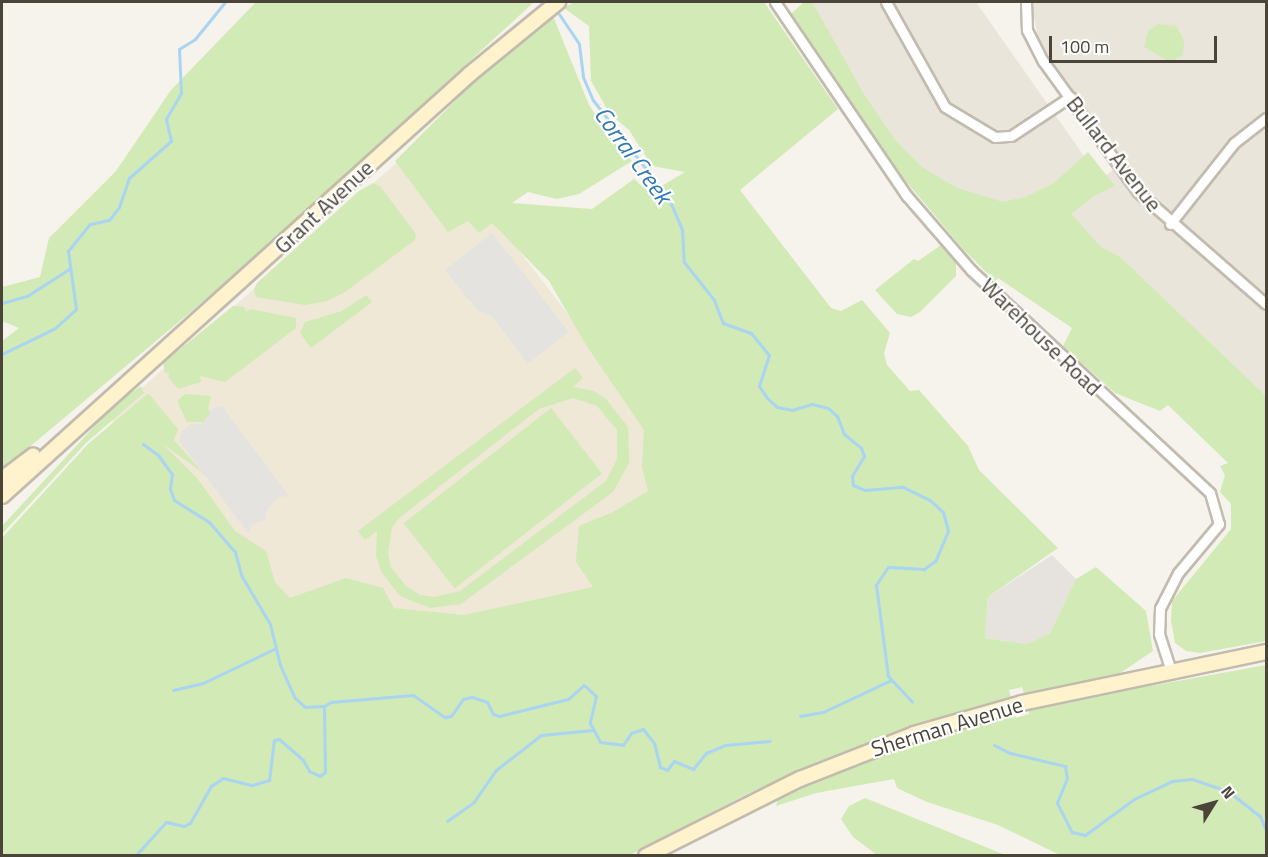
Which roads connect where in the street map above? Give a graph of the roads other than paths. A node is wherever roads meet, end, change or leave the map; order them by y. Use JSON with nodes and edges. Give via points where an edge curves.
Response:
{"nodes":[{"id":1,"x":558,"y":2,"type":"edge"},
{"id":2,"x":775,"y":2,"type":"edge"},
{"id":3,"x":886,"y":2,"type":"edge"},
{"id":4,"x":1026,"y":2,"type":"edge"},
{"id":5,"x":1070,"y":97,"type":"junction"},
{"id":6,"x":1266,"y":118,"type":"edge"},
{"id":7,"x":1170,"y":224,"type":"junction"},
{"id":8,"x":1266,"y":304,"type":"edge"},
{"id":9,"x":90,"y":413,"type":"junction"},
{"id":10,"x":2,"y":479,"type":"edge"},
{"id":11,"x":2,"y":496,"type":"edge"},
{"id":12,"x":1266,"y":652,"type":"edge"},
{"id":13,"x":1171,"y":670,"type":"junction"},
{"id":14,"x":646,"y":855,"type":"edge"}],
"edges":[{"from":1,"to":9,"type":"main road","name":"Grant Avenue","via":[[470,74],[227,296]]},
{"from":2,"to":13,"type":"street","name":"Warehouse Road","via":[[907,196],[971,270],[1210,493],[1219,524],[1178,573],[1160,608],[1159,634]]},
{"from":3,"to":5,"type":"street","via":[[945,107],[995,137],[1011,136]]},
{"from":4,"to":5,"type":"street","name":"Bullard Avenue","via":[[1031,40]]},
{"from":5,"to":7,"type":"street","name":"Bullard Avenue","via":[[1138,192]]},
{"from":6,"to":7,"type":"street","via":[[1234,143]]},
{"from":7,"to":8,"type":"street","name":"Bullard Avenue"},
{"from":9,"to":10,"type":"main road","name":"Grant Avenue"},
{"from":9,"to":11,"type":"main road","name":"Grant Avenue"},
{"from":12,"to":13,"type":"main road","name":"Sherman Avenue"},
{"from":13,"to":14,"type":"main road","name":"Sherman Avenue","via":[[1022,703],[914,734],[800,779]]}]}
